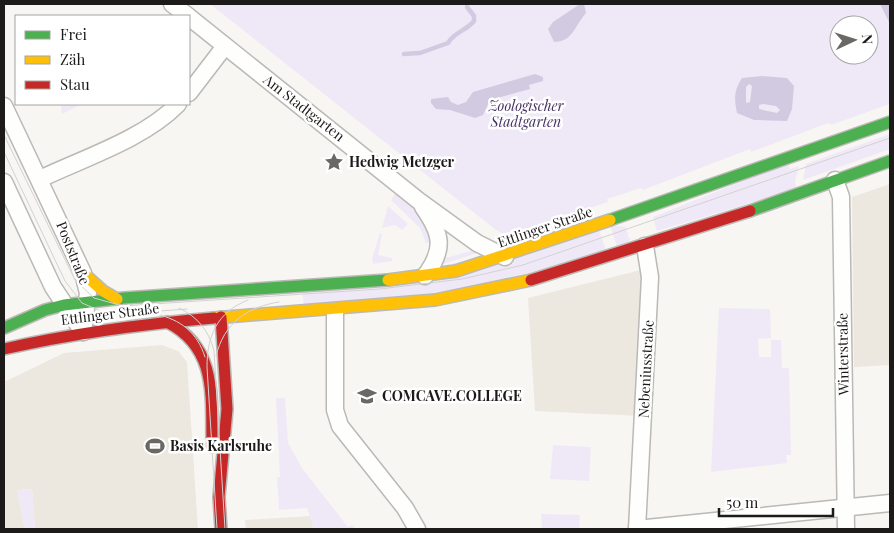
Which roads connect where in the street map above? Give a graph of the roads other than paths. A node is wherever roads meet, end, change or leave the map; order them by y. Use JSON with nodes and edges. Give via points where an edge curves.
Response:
{"nodes":[{"id":1,"x":172,"y":4,"type":"edge"},
{"id":2,"x":186,"y":15,"type":"edge"},
{"id":3,"x":190,"y":19,"type":"edge"},
{"id":4,"x":225,"y":46,"type":"junction"},
{"id":5,"x":190,"y":92,"type":"edge"},
{"id":6,"x":177,"y":105,"type":"edge"},
{"id":7,"x":4,"y":106,"type":"edge"},
{"id":8,"x":890,"y":122,"type":"edge"},
{"id":9,"x":890,"y":161,"type":"edge"},
{"id":10,"x":40,"y":179,"type":"junction"},
{"id":11,"x":835,"y":180,"type":"junction"},
{"id":12,"x":4,"y":182,"type":"edge"},
{"id":13,"x":419,"y":201,"type":"junction"},
{"id":14,"x":635,"y":211,"type":"junction"},
{"id":15,"x":642,"y":235,"type":"junction"},
{"id":16,"x":505,"y":257,"type":"junction"},
{"id":17,"x":83,"y":273,"type":"junction"},
{"id":18,"x":425,"y":276,"type":"junction"},
{"id":19,"x":195,"y":294,"type":"junction"},
{"id":20,"x":117,"y":299,"type":"junction"},
{"id":21,"x":87,"y":302,"type":"junction"},
{"id":22,"x":64,"y":305,"type":"junction"},
{"id":23,"x":335,"y":310,"type":"junction"},
{"id":24,"x":221,"y":317,"type":"junction"},
{"id":25,"x":166,"y":322,"type":"junction"},
{"id":26,"x":4,"y":328,"type":"edge"},
{"id":27,"x":83,"y":332,"type":"junction"},
{"id":28,"x":4,"y":349,"type":"edge"},
{"id":29,"x":220,"y":497,"type":"junction"},
{"id":30,"x":890,"y":503,"type":"edge"},
{"id":31,"x":845,"y":508,"type":"junction"},
{"id":32,"x":221,"y":529,"type":"edge"},
{"id":33,"x":417,"y":529,"type":"edge"},
{"id":34,"x":637,"y":529,"type":"edge"},
{"id":35,"x":846,"y":529,"type":"edge"}],
"edges":[{"from":1,"to":2,"type":"street","name":"Am Stadtgarten"},
{"from":3,"to":4,"type":"street","name":"Am Stadtgarten"},
{"from":4,"to":5,"type":"street"},
{"from":4,"to":13,"type":"street","name":"Am Stadtgarten"},
{"from":6,"to":10,"type":"street","via":[[137,133]]},
{"from":7,"to":10,"type":"street","name":"Poststraße"},
{"from":8,"to":14,"type":"main road","name":"Ettlinger Straße"},
{"from":9,"to":11,"type":"main road","name":"Ettlinger Straße"},
{"from":10,"to":17,"type":"street","name":"Poststraße"},
{"from":11,"to":15,"type":"main road","name":"Ettlinger Straße"},
{"from":11,"to":31,"type":"street","name":"Winterstraße","via":[[841,197]]},
{"from":12,"to":22,"type":"street","via":[[46,274]]},
{"from":13,"to":16,"type":"street","name":"Am Stadtgarten","via":[[477,243]]},
{"from":13,"to":18,"type":"street","name":"Am Stadtgarten","via":[[432,220],[439,245],[434,263]]},
{"from":14,"to":15,"type":"main road","name":"Nebeniusstraße"},
{"from":14,"to":16,"type":"main road","name":"Ettlinger Straße"},
{"from":15,"to":23,"type":"main road","name":"Ettlinger Straße","via":[[512,285],[437,300]]},
{"from":15,"to":34,"type":"street","name":"Nebeniusstraße","via":[[650,277]]},
{"from":16,"to":18,"type":"main road","name":"Ettlinger Straße"},
{"from":17,"to":20,"type":"main road"},
{"from":17,"to":21,"type":"street","name":"Poststraße"},
{"from":18,"to":19,"type":"main road","name":"Ettlinger Straße"},
{"from":19,"to":20,"type":"main road","name":"Ettlinger Straße"},
{"from":19,"to":24,"type":"main road","via":[[212,304]]},
{"from":20,"to":21,"type":"main road","name":"Ettlinger Straße"},
{"from":21,"to":22,"type":"main road","name":"Ettlinger Straße"},
{"from":21,"to":27,"type":"street","name":"Poststraße"},
{"from":22,"to":26,"type":"main road","name":"Ettlinger Straße"},
{"from":22,"to":27,"type":"street"},
{"from":23,"to":24,"type":"main road","name":"Ettlinger Straße"},
{"from":23,"to":33,"type":"street","via":[[335,410],[340,426],[405,508]]},
{"from":24,"to":25,"type":"main road","name":"Ettlinger Straße"},
{"from":24,"to":29,"type":"main road","via":[[227,410]]},
{"from":25,"to":27,"type":"main road","name":"Ettlinger Straße"},
{"from":25,"to":29,"type":"main road","via":[[176,325],[192,338],[207,367],[213,464]]},
{"from":27,"to":28,"type":"main road","name":"Ettlinger Straße"},
{"from":29,"to":32,"type":"main road"},
{"from":30,"to":31,"type":"street"},
{"from":31,"to":34,"type":"street"},
{"from":31,"to":35,"type":"street","name":"Winterstraße"}]}
